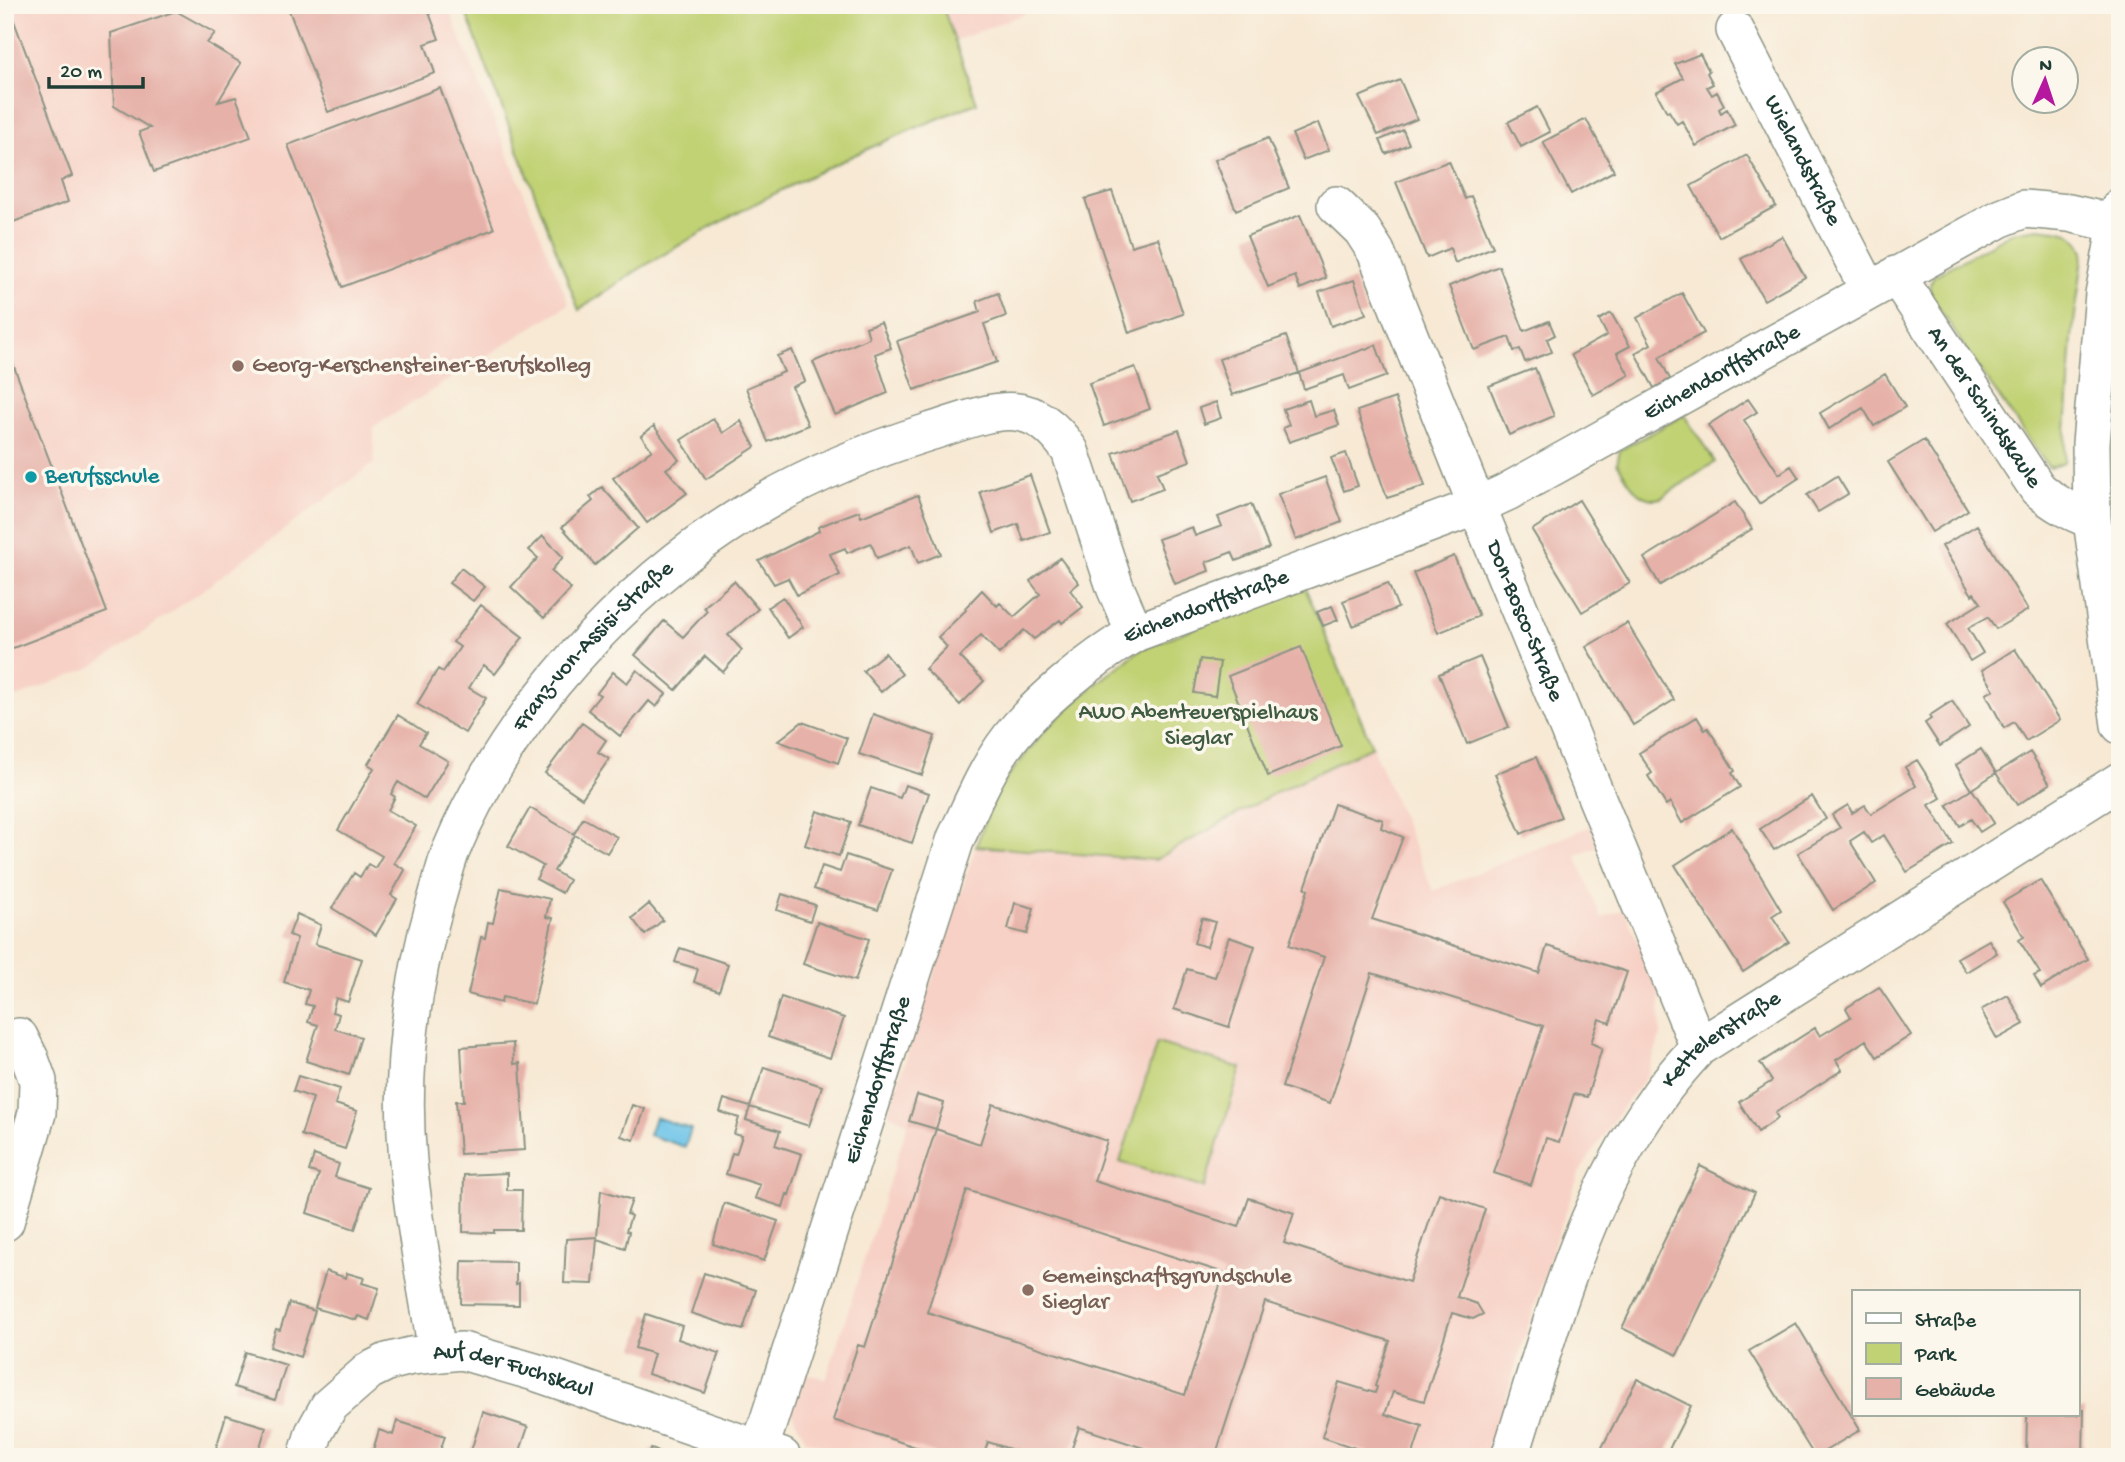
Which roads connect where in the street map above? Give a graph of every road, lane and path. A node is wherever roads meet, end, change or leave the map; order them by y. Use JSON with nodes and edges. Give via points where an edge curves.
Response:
{"nodes":[{"id":1,"x":1735,"y":30,"type":"dead end"},
{"id":2,"x":1336,"y":205,"type":"dead end"},
{"id":3,"x":2118,"y":216,"type":"edge"},
{"id":4,"x":1883,"y":282,"type":"junction"},
{"id":5,"x":1477,"y":506,"type":"junction"},
{"id":6,"x":2092,"y":520,"type":"junction"},
{"id":7,"x":1135,"y":633,"type":"junction"},
{"id":8,"x":2120,"y":726,"type":"edge"},
{"id":9,"x":2120,"y":781,"type":"edge"},
{"id":10,"x":19,"y":1037,"type":"dead end"},
{"id":11,"x":1699,"y":1047,"type":"junction"},
{"id":12,"x":5,"y":1222,"type":"edge"},
{"id":13,"x":437,"y":1352,"type":"junction"},
{"id":14,"x":766,"y":1454,"type":"edge"},
{"id":15,"x":307,"y":1457,"type":"edge"},
{"id":16,"x":1510,"y":1457,"type":"edge"}],
"edges":[{"from":1,"to":4,"type":"street","name":"Wielandstraße"},
{"from":2,"to":5,"type":"street","name":"Don-Bosco-Straße","via":[[1362,230],[1376,252]]},
{"from":3,"to":4,"type":"street","name":"Eichendorffstraße","via":[[2024,209]]},
{"from":3,"to":6,"type":"street","via":[[2097,366]]},
{"from":4,"to":5,"type":"street","name":"Eichendorffstraße"},
{"from":4,"to":6,"type":"street","name":"An der Schindskaule","via":[[2038,489],[2069,511]]},
{"from":5,"to":7,"type":"street","name":"Eichendorffstraße"},
{"from":5,"to":11,"type":"street","name":"Don-Bosco-Straße"},
{"from":6,"to":8,"type":"street"},
{"from":7,"to":13,"type":"street","name":"Franz-von-Assisi-Straße","via":[[1070,452],[1059,434],[1037,417],[1005,410],[882,447],[771,498],[694,546],[623,606],[531,710],[476,798],[449,856],[425,942],[410,1033],[405,1125]]},
{"from":7,"to":14,"type":"street","name":"Eichendorffstraße","via":[[1068,681],[1021,724],[1003,747],[956,838]]},
{"from":9,"to":11,"type":"street","name":"Kettelerstraße"},
{"from":10,"to":12,"type":"street","via":[[38,1081],[37,1113]]},
{"from":11,"to":16,"type":"street","name":"Kettelerstraße","via":[[1634,1133],[1587,1225]]},
{"from":13,"to":14,"type":"street","name":"Auf der Fuchskaul","via":[[462,1352],[538,1373]]},
{"from":13,"to":15,"type":"street","name":"Auf der Fuchskaul","via":[[387,1362],[369,1371],[329,1406]]}]}
